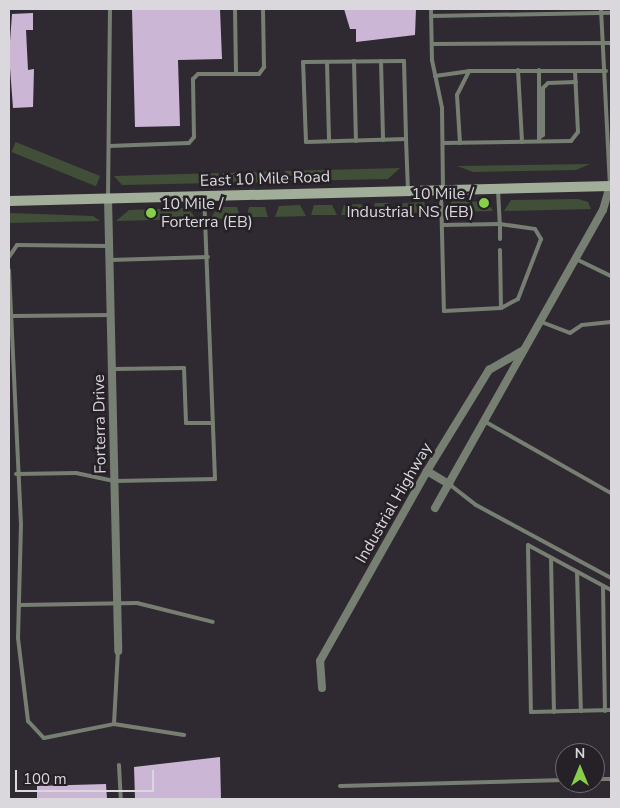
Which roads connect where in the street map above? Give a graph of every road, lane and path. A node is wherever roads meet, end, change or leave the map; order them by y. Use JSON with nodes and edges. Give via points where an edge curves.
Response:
{"nodes":[{"id":1,"x":110,"y":9,"type":"edge"},
{"id":2,"x":235,"y":9,"type":"edge"},
{"id":3,"x":263,"y":9,"type":"edge"},
{"id":4,"x":431,"y":9,"type":"edge"},
{"id":5,"x":601,"y":11,"type":"edge"},
{"id":6,"x":611,"y":13,"type":"edge"},
{"id":7,"x":431,"y":16,"type":"junction"},
{"id":8,"x":611,"y":43,"type":"edge"},
{"id":9,"x":432,"y":44,"type":"junction"},
{"id":10,"x":602,"y":44,"type":"junction"},
{"id":11,"x":381,"y":61,"type":"junction"},
{"id":12,"x":327,"y":62,"type":"junction"},
{"id":13,"x":354,"y":62,"type":"junction"},
{"id":14,"x":518,"y":70,"type":"junction"},
{"id":15,"x":539,"y":70,"type":"junction"},
{"id":16,"x":469,"y":71,"type":"junction"},
{"id":17,"x":575,"y":71,"type":"junction"},
{"id":18,"x":606,"y":71,"type":"junction"},
{"id":19,"x":236,"y":74,"type":"junction"},
{"id":20,"x":435,"y":76,"type":"junction"},
{"id":21,"x":576,"y":82,"type":"junction"},
{"id":22,"x":609,"y":125,"type":"edge"},
{"id":23,"x":406,"y":139,"type":"junction"},
{"id":24,"x":384,"y":140,"type":"junction"},
{"id":25,"x":539,"y":140,"type":"junction"},
{"id":26,"x":329,"y":141,"type":"junction"},
{"id":27,"x":356,"y":141,"type":"junction"},
{"id":28,"x":522,"y":142,"type":"junction"},
{"id":29,"x":443,"y":143,"type":"junction"},
{"id":30,"x":460,"y":143,"type":"junction"},
{"id":31,"x":109,"y":146,"type":"junction"},
{"id":32,"x":610,"y":186,"type":"edge"},
{"id":33,"x":498,"y":189,"type":"junction"},
{"id":34,"x":442,"y":190,"type":"junction"},
{"id":35,"x":408,"y":191,"type":"junction"},
{"id":36,"x":204,"y":196,"type":"junction"},
{"id":37,"x":108,"y":198,"type":"junction"},
{"id":38,"x":9,"y":201,"type":"edge"},
{"id":39,"x":500,"y":224,"type":"junction"},
{"id":40,"x":442,"y":225,"type":"junction"},
{"id":41,"x":500,"y":240,"type":"dead end"},
{"id":42,"x":109,"y":246,"type":"junction"},
{"id":43,"x":500,"y":250,"type":"dead end"},
{"id":44,"x":9,"y":257,"type":"edge"},
{"id":45,"x":208,"y":257,"type":"junction"},
{"id":46,"x":576,"y":259,"type":"junction"},
{"id":47,"x":110,"y":260,"type":"junction"},
{"id":48,"x":9,"y":270,"type":"edge"},
{"id":49,"x":611,"y":276,"type":"edge"},
{"id":50,"x":501,"y":308,"type":"junction"},
{"id":51,"x":112,"y":315,"type":"junction"},
{"id":52,"x":12,"y":316,"type":"junction"},
{"id":53,"x":539,"y":321,"type":"junction"},
{"id":54,"x":611,"y":322,"type":"edge"},
{"id":55,"x":523,"y":350,"type":"junction"},
{"id":56,"x":113,"y":369,"type":"junction"},
{"id":57,"x":484,"y":421,"type":"junction"},
{"id":58,"x":213,"y":423,"type":"junction"},
{"id":59,"x":427,"y":471,"type":"junction"},
{"id":60,"x":16,"y":474,"type":"junction"},
{"id":61,"x":116,"y":481,"type":"junction"},
{"id":62,"x":449,"y":484,"type":"junction"},
{"id":63,"x":611,"y":493,"type":"edge"},
{"id":64,"x":436,"y":508,"type":"dead end"},
{"id":65,"x":551,"y":558,"type":"junction"},
{"id":66,"x":577,"y":572,"type":"junction"},
{"id":67,"x":611,"y":578,"type":"edge"},
{"id":68,"x":603,"y":586,"type":"junction"},
{"id":69,"x":611,"y":590,"type":"edge"},
{"id":70,"x":117,"y":603,"type":"junction"},
{"id":71,"x":20,"y":605,"type":"junction"},
{"id":72,"x":213,"y":622,"type":"dead end"},
{"id":73,"x":118,"y":650,"type":"joint"},
{"id":74,"x":322,"y":688,"type":"dead end"},
{"id":75,"x":604,"y":710,"type":"junction"},
{"id":76,"x":611,"y":710,"type":"edge"},
{"id":77,"x":581,"y":711,"type":"junction"},
{"id":78,"x":554,"y":712,"type":"junction"},
{"id":79,"x":114,"y":724,"type":"junction"},
{"id":80,"x":184,"y":734,"type":"dead end"},
{"id":81,"x":119,"y":765,"type":"dead end"},
{"id":82,"x":555,"y":780,"type":"edge"},
{"id":83,"x":340,"y":786,"type":"dead end"},
{"id":84,"x":121,"y":799,"type":"edge"}],
"edges":[{"from":1,"to":31,"type":"lane"},
{"from":2,"to":19,"type":"lane"},
{"from":3,"to":19,"type":"lane","via":[[264,67],[259,74]]},
{"from":4,"to":7,"type":"lane"},
{"from":5,"to":6,"type":"lane"},
{"from":5,"to":7,"type":"lane"},
{"from":5,"to":10,"type":"lane"},
{"from":7,"to":9,"type":"lane"},
{"from":8,"to":10,"type":"lane"},
{"from":9,"to":10,"type":"lane"},
{"from":9,"to":20,"type":"lane"},
{"from":10,"to":18,"type":"lane"},
{"from":11,"to":13,"type":"lane"},
{"from":11,"to":23,"type":"lane","via":[[404,61]]},
{"from":11,"to":24,"type":"lane"},
{"from":12,"to":13,"type":"lane"},
{"from":12,"to":26,"type":"lane"},
{"from":12,"to":26,"type":"lane","via":[[303,62],[306,142]]},
{"from":13,"to":27,"type":"lane"},
{"from":14,"to":15,"type":"lane"},
{"from":14,"to":16,"type":"lane"},
{"from":14,"to":28,"type":"lane"},
{"from":15,"to":17,"type":"lane"},
{"from":15,"to":25,"type":"lane"},
{"from":16,"to":20,"type":"lane"},
{"from":16,"to":30,"type":"lane","via":[[457,95]]},
{"from":17,"to":18,"type":"lane"},
{"from":17,"to":21,"type":"lane"},
{"from":18,"to":22,"type":"lane"},
{"from":19,"to":31,"type":"lane","via":[[198,74],[192,79],[194,137],[189,143]]},
{"from":20,"to":29,"type":"lane"},
{"from":21,"to":25,"type":"lane","via":[[548,83],[543,88],[543,135]]},
{"from":21,"to":25,"type":"lane","via":[[578,132],[570,141]]},
{"from":22,"to":32,"type":"lane"},
{"from":23,"to":24,"type":"lane"},
{"from":23,"to":35,"type":"lane"},
{"from":24,"to":27,"type":"lane"},
{"from":25,"to":28,"type":"lane"},
{"from":26,"to":27,"type":"lane"},
{"from":28,"to":30,"type":"lane"},
{"from":29,"to":30,"type":"lane"},
{"from":29,"to":34,"type":"lane"},
{"from":31,"to":37,"type":"lane"},
{"from":32,"to":33,"type":"main road","name":"East 10 Mile Road"},
{"from":32,"to":46,"type":"street","via":[[608,200]]},
{"from":33,"to":34,"type":"main road","name":"East 10 Mile Road"},
{"from":33,"to":39,"type":"lane"},
{"from":34,"to":35,"type":"main road","name":"East 10 Mile Road"},
{"from":34,"to":40,"type":"lane"},
{"from":35,"to":36,"type":"main road","name":"East 10 Mile Road"},
{"from":36,"to":37,"type":"main road","name":"East 10 Mile Road"},
{"from":36,"to":45,"type":"lane"},
{"from":37,"to":38,"type":"main road","name":"East 10 Mile Road"},
{"from":37,"to":42,"type":"street","name":"Forterra Drive"},
{"from":39,"to":40,"type":"lane"},
{"from":39,"to":41,"type":"lane"},
{"from":39,"to":50,"type":"lane","via":[[535,229],[542,239],[518,299]]},
{"from":40,"to":50,"type":"lane","via":[[444,311]]},
{"from":42,"to":44,"type":"lane","via":[[17,245]]},
{"from":42,"to":47,"type":"street","name":"Forterra Drive"},
{"from":43,"to":50,"type":"lane"},
{"from":45,"to":47,"type":"lane"},
{"from":45,"to":58,"type":"lane"},
{"from":46,"to":49,"type":"lane"},
{"from":46,"to":53,"type":"street"},
{"from":47,"to":51,"type":"street","name":"Forterra Drive"},
{"from":48,"to":52,"type":"lane"},
{"from":51,"to":52,"type":"lane"},
{"from":51,"to":56,"type":"street","name":"Forterra Drive"},
{"from":52,"to":60,"type":"lane"},
{"from":53,"to":54,"type":"lane","via":[[570,333],[582,325]]},
{"from":53,"to":55,"type":"street"},
{"from":55,"to":57,"type":"street"},
{"from":55,"to":59,"type":"street","name":"Industrial Highway","via":[[489,370]]},
{"from":56,"to":58,"type":"lane","via":[[184,368],[186,423]]},
{"from":56,"to":61,"type":"street","name":"Forterra Drive"},
{"from":57,"to":62,"type":"street"},
{"from":57,"to":63,"type":"lane"},
{"from":58,"to":61,"type":"lane","via":[[215,479]]},
{"from":59,"to":62,"type":"street"},
{"from":59,"to":74,"type":"street","name":"Industrial Highway","via":[[320,661]]},
{"from":60,"to":61,"type":"lane","via":[[76,473]]},
{"from":60,"to":71,"type":"lane"},
{"from":61,"to":70,"type":"street","name":"Forterra Drive"},
{"from":62,"to":64,"type":"street"},
{"from":62,"to":67,"type":"lane","via":[[476,505]]},
{"from":65,"to":66,"type":"lane"},
{"from":65,"to":78,"type":"lane"},
{"from":65,"to":78,"type":"lane","via":[[528,545],[531,712]]},
{"from":66,"to":68,"type":"lane"},
{"from":66,"to":77,"type":"lane"},
{"from":68,"to":69,"type":"lane"},
{"from":68,"to":75,"type":"lane"},
{"from":70,"to":71,"type":"lane"},
{"from":70,"to":72,"type":"lane","via":[[147,605]]},
{"from":70,"to":73,"type":"street","name":"Forterra Drive"},
{"from":71,"to":79,"type":"lane","via":[[18,638],[28,721],[44,738]]},
{"from":73,"to":79,"type":"lane"},
{"from":75,"to":76,"type":"lane"},
{"from":75,"to":77,"type":"lane"},
{"from":77,"to":78,"type":"lane"},
{"from":79,"to":80,"type":"lane"},
{"from":81,"to":84,"type":"lane"},
{"from":82,"to":83,"type":"lane"}]}
